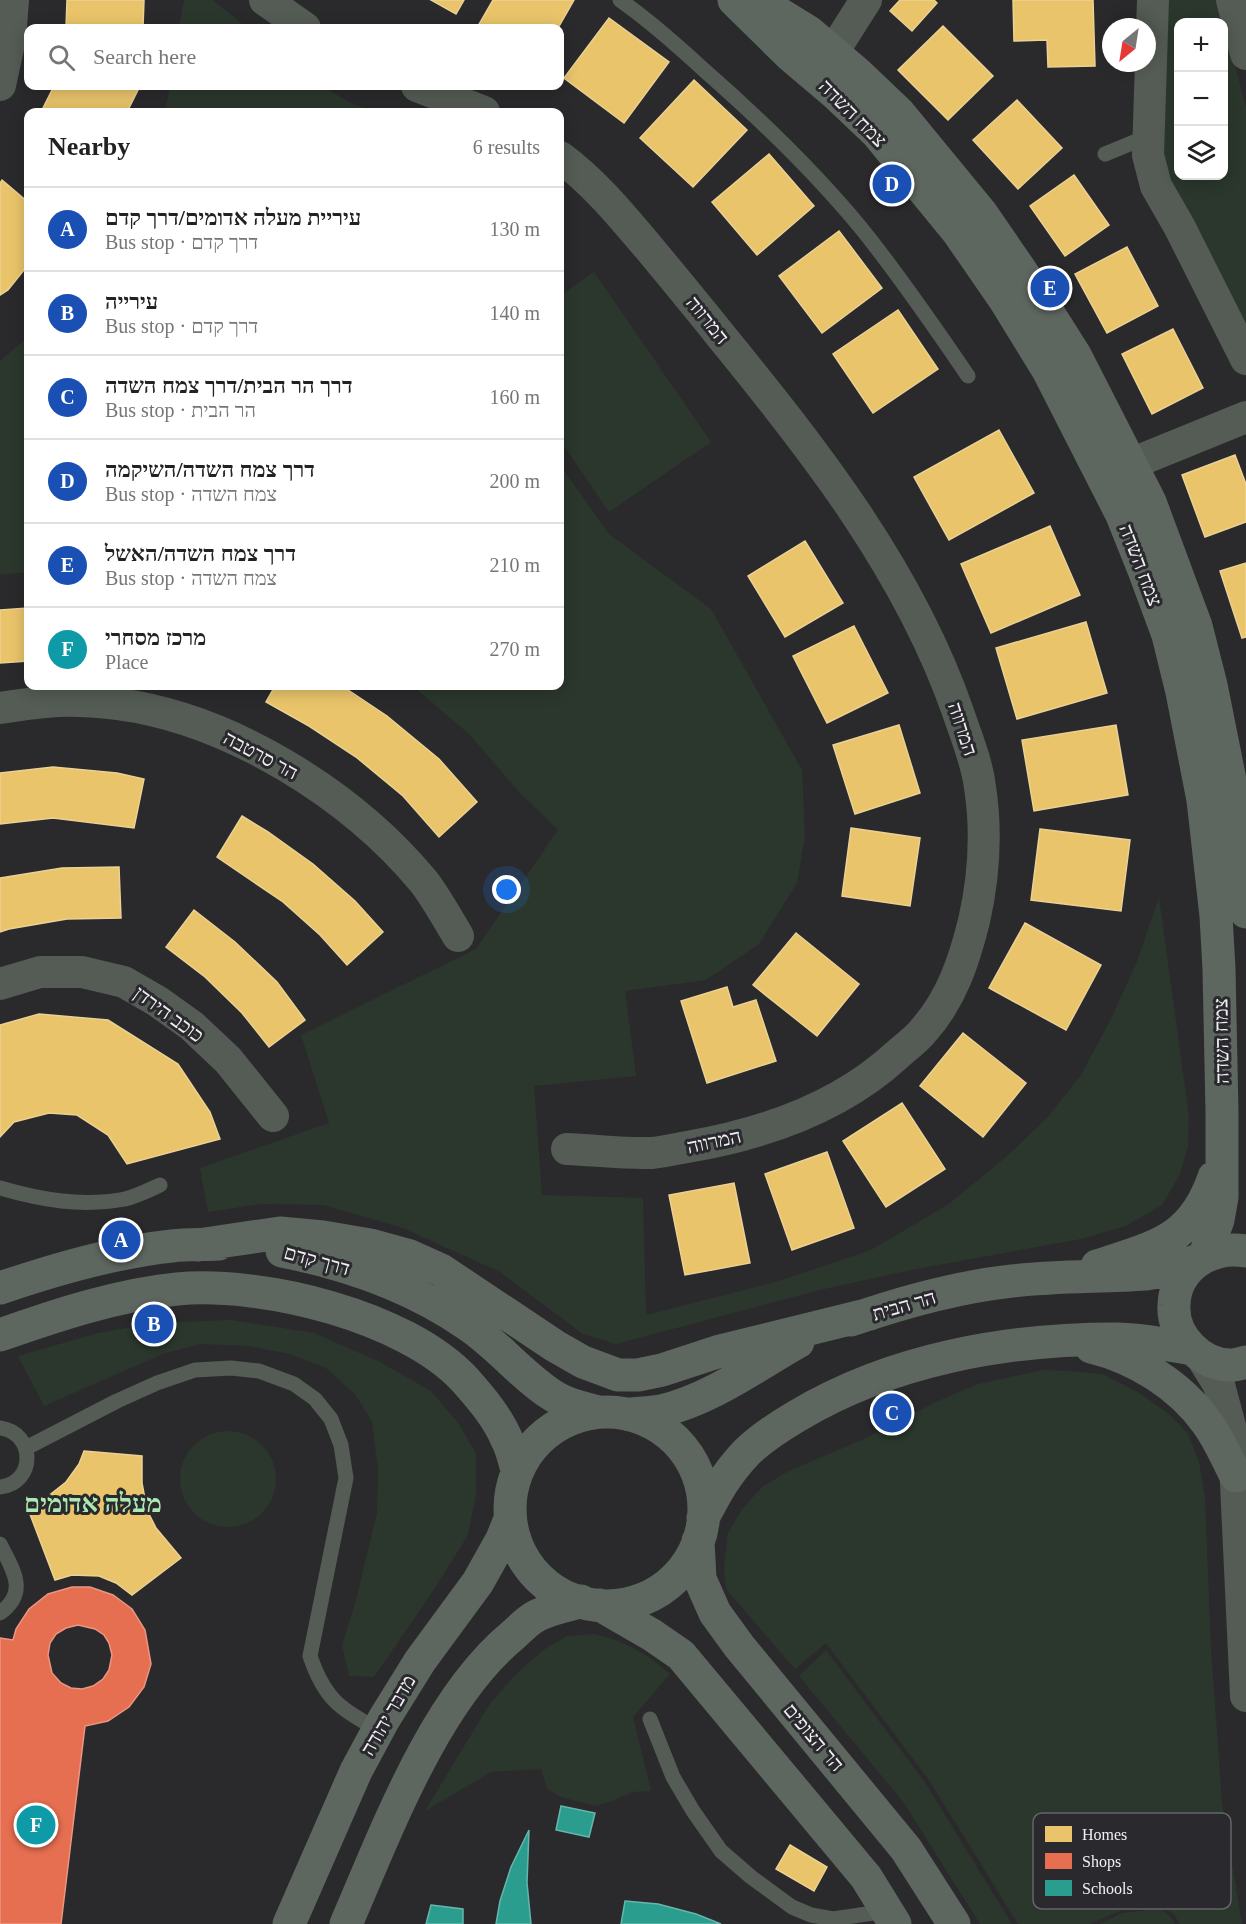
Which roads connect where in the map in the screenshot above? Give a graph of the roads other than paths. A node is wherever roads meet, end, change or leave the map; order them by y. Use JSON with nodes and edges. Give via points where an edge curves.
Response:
{"nodes":[{"id":1,"x":13,"y":0,"type":"edge"},
{"id":2,"x":265,"y":0,"type":"edge"},
{"id":3,"x":620,"y":0,"type":"edge"},
{"id":4,"x":734,"y":0,"type":"edge"},
{"id":5,"x":757,"y":0,"type":"edge"},
{"id":6,"x":866,"y":0,"type":"edge"},
{"id":7,"x":1154,"y":0,"type":"edge"},
{"id":8,"x":1232,"y":0,"type":"edge"},
{"id":9,"x":299,"y":24,"type":"edge"},
{"id":10,"x":833,"y":52,"type":"junction"},
{"id":11,"x":1246,"y":54,"type":"edge"},
{"id":12,"x":0,"y":85,"type":"edge"},
{"id":13,"x":427,"y":90,"type":"edge"},
{"id":14,"x":474,"y":108,"type":"edge"},
{"id":15,"x":1149,"y":136,"type":"junction"},
{"id":16,"x":1105,"y":154,"type":"dead end"},
{"id":17,"x":564,"y":160,"type":"edge"},
{"id":18,"x":1246,"y":359,"type":"edge"},
{"id":19,"x":968,"y":375,"type":"dead end"},
{"id":20,"x":1246,"y":417,"type":"edge"},
{"id":21,"x":1116,"y":469,"type":"junction"},
{"id":22,"x":0,"y":708,"type":"edge"},
{"id":23,"x":1246,"y":912,"type":"edge"},
{"id":24,"x":458,"y":936,"type":"dead end"},
{"id":25,"x":0,"y":984,"type":"edge"},
{"id":26,"x":273,"y":1116,"type":"dead end"},
{"id":27,"x":567,"y":1149,"type":"dead end"},
{"id":28,"x":1222,"y":1150,"type":"junction"},
{"id":29,"x":160,"y":1185,"type":"dead end"},
{"id":30,"x":0,"y":1188,"type":"edge"},
{"id":31,"x":198,"y":1245,"type":"junction"},
{"id":32,"x":1246,"y":1251,"type":"edge"},
{"id":33,"x":1202,"y":1258,"type":"junction"},
{"id":34,"x":1058,"y":1278,"type":"junction"},
{"id":35,"x":0,"y":1288,"type":"edge"},
{"id":36,"x":870,"y":1314,"type":"junction"},
{"id":37,"x":0,"y":1335,"type":"edge"},
{"id":38,"x":1061,"y":1341,"type":"junction"},
{"id":39,"x":1197,"y":1352,"type":"junction"},
{"id":40,"x":1246,"y":1362,"type":"edge"},
{"id":41,"x":614,"y":1413,"type":"junction"},
{"id":42,"x":1246,"y":1414,"type":"edge"},
{"id":43,"x":0,"y":1428,"type":"edge"},
{"id":44,"x":26,"y":1448,"type":"junction"},
{"id":45,"x":517,"y":1470,"type":"junction"},
{"id":46,"x":1240,"y":1471,"type":"edge"},
{"id":47,"x":0,"y":1487,"type":"edge"},
{"id":48,"x":510,"y":1519,"type":"junction"},
{"id":49,"x":701,"y":1529,"type":"junction"},
{"id":50,"x":0,"y":1544,"type":"edge"},
{"id":51,"x":16,"y":1579,"type":"junction"},
{"id":52,"x":0,"y":1599,"type":"edge"},
{"id":53,"x":591,"y":1603,"type":"junction"},
{"id":54,"x":0,"y":1613,"type":"edge"},
{"id":55,"x":1246,"y":1696,"type":"edge"},
{"id":56,"x":650,"y":1719,"type":"dead end"},
{"id":57,"x":378,"y":1730,"type":"junction"},
{"id":58,"x":891,"y":1918,"type":"edge"},
{"id":59,"x":289,"y":1924,"type":"edge"},
{"id":60,"x":345,"y":1924,"type":"edge"},
{"id":61,"x":954,"y":1924,"type":"edge"}],
"edges":[{"from":1,"to":12,"type":"street"},
{"from":2,"to":9,"type":"street"},
{"from":3,"to":19,"type":"lane","via":[[649,20],[730,93],[817,178],[861,228]]},
{"from":4,"to":21,"type":"main road","name":"צמח השדה","via":[[877,134],[958,232]]},
{"from":5,"to":10,"type":"main road","name":"צמח השדה"},
{"from":6,"to":10,"type":"street"},
{"from":7,"to":15,"type":"street"},
{"from":8,"to":11,"type":"street"},
{"from":10,"to":21,"type":"main road","name":"צמח השדה","via":[[899,113],[982,214],[1030,284],[1075,355]]},
{"from":13,"to":14,"type":"street"},
{"from":15,"to":16,"type":"lane"},
{"from":15,"to":18,"type":"street","via":[[1148,155],[1156,186]]},
{"from":17,"to":27,"type":"street","name":"המרווה","via":[[621,214],[776,403],[854,510],[923,626],[945,673],[980,784],[985,833],[983,876],[959,973],[946,1000],[924,1030],[888,1063],[812,1111],[756,1132],[651,1153]]},
{"from":20,"to":21,"type":"street"},
{"from":21,"to":23,"type":"main road","name":"צמח השדה","via":[[1150,502],[1196,626],[1233,795]]},
{"from":21,"to":28,"type":"main road","name":"צמח השדה","via":[[1122,515],[1168,635],[1203,800],[1219,969]]},
{"from":22,"to":24,"type":"street","name":"הר סרטבה","via":[[60,700],[118,704],[172,715],[244,742],[325,791],[389,846],[425,884]]},
{"from":25,"to":26,"type":"street","name":"כוכב הירדן","via":[[40,972],[82,972],[124,982],[192,1026],[228,1060]]},
{"from":28,"to":33,"type":"main road","name":"צמח השדה","via":[[1218,1220]]},
{"from":28,"to":34,"type":"main road","via":[[1209,1193],[1185,1228],[1165,1241]]},
{"from":29,"to":30,"type":"lane","via":[[127,1198],[87,1203],[52,1201]]},
{"from":31,"to":35,"type":"main road","name":"דרך קדם","via":[[124,1253]]},
{"from":31,"to":36,"type":"main road","via":[[280,1233],[347,1241],[410,1256],[441,1270],[555,1346],[618,1375],[662,1370],[720,1351]]},
{"from":31,"to":41,"type":"main road","name":"דרך קדם","via":[[272,1249],[359,1271],[398,1286],[470,1326],[552,1395],[569,1404]]},
{"from":32,"to":33,"type":"main road","name":"הר הבית","via":[[1217,1251]]},
{"from":33,"to":34,"type":"main road","name":"הר הבית","via":[[1146,1274]]},
{"from":33,"to":39,"type":"main road","via":[[1184,1274],[1174,1305],[1177,1325]]},
{"from":34,"to":36,"type":"main road","name":"הר הבית","via":[[999,1283]]},
{"from":36,"to":41,"type":"main road","name":"הר הבית","via":[[804,1339],[684,1403],[660,1411]]},
{"from":37,"to":45,"type":"main road","via":[[133,1296],[177,1289],[223,1288],[306,1301],[381,1326],[444,1362],[465,1380],[498,1421]]},
{"from":38,"to":39,"type":"main road","via":[[1118,1339]]},
{"from":38,"to":46,"type":"main road","via":[[1100,1349],[1153,1373],[1179,1392]]},
{"from":38,"to":49,"type":"main road","via":[[988,1348],[920,1364],[822,1401],[748,1452],[722,1482]]},
{"from":39,"to":40,"type":"main road","via":[[1220,1364]]},
{"from":39,"to":46,"type":"street","via":[[1219,1385]]},
{"from":41,"to":45,"type":"main road","via":[[577,1417],[554,1427],[540,1438]]},
{"from":41,"to":49,"type":"main road","via":[[650,1422],[684,1451],[701,1485]]},
{"from":42,"to":46,"type":"street"},
{"from":43,"to":44,"type":"lane","via":[[13,1432]]},
{"from":44,"to":47,"type":"lane","via":[[23,1474],[15,1482]]},
{"from":44,"to":57,"type":"lane","via":[[117,1401],[195,1370],[259,1371],[294,1384],[315,1399],[331,1419],[346,1478],[310,1656],[329,1695],[344,1710]]},
{"from":45,"to":48,"type":"main road"},
{"from":46,"to":55,"type":"street"},
{"from":48,"to":53,"type":"main road","via":[[521,1554],[539,1578],[567,1597]]},
{"from":48,"to":57,"type":"main road","name":"מדבר יהודה","via":[[478,1582],[420,1661]]},
{"from":49,"to":53,"type":"main road","via":[[692,1556],[673,1580],[653,1594],[612,1606]]},
{"from":49,"to":61,"type":"main road","name":"הר הצופים","via":[[700,1579],[715,1613],[906,1849]]},
{"from":50,"to":51,"type":"lane"},
{"from":51,"to":52,"type":"lane","via":[[13,1589]]},
{"from":51,"to":54,"type":"lane","via":[[14,1600]]},
{"from":53,"to":58,"type":"main road","via":[[681,1655],[866,1877]]},
{"from":53,"to":60,"type":"main road","via":[[533,1618],[500,1646],[462,1691],[403,1794]]},
{"from":56,"to":58,"type":"lane","via":[[693,1811],[721,1851],[751,1877],[792,1907],[811,1915],[833,1919]]},
{"from":57,"to":59,"type":"main road","name":"מדבר יהודה"}]}
